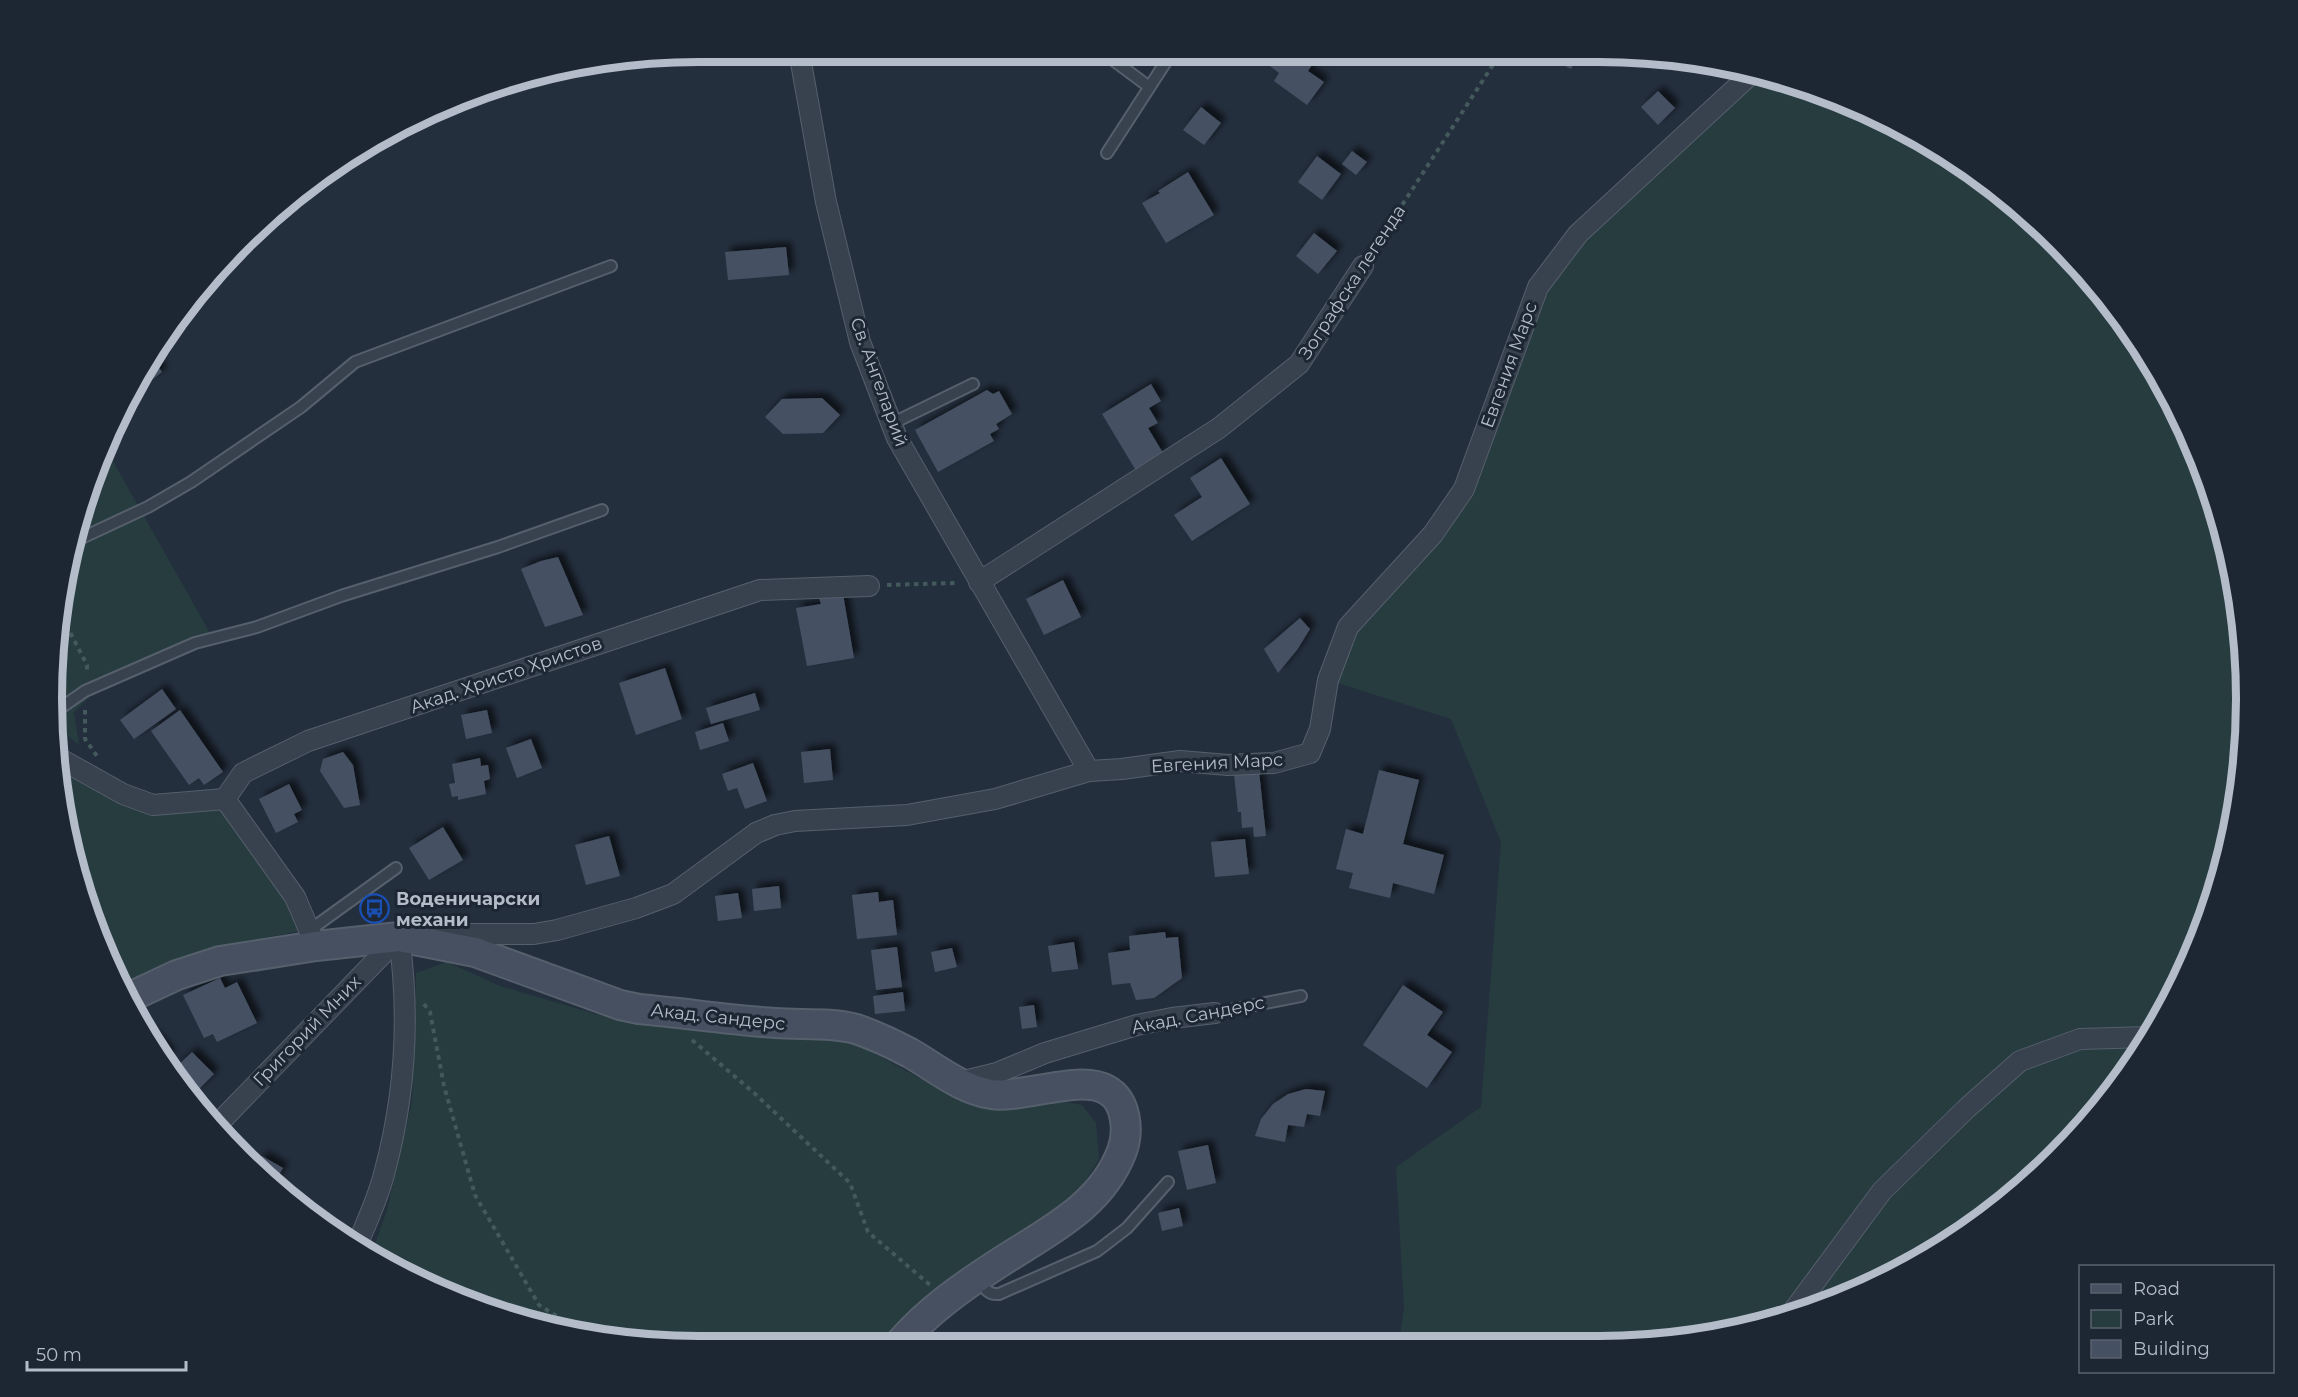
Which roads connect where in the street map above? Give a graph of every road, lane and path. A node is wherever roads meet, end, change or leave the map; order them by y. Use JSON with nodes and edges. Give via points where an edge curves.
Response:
{"nodes":[{"id":1,"x":801,"y":62,"type":"edge"},
{"id":2,"x":1115,"y":62,"type":"edge"},
{"id":3,"x":1165,"y":62,"type":"edge"},
{"id":4,"x":1495,"y":62,"type":"edge"},
{"id":5,"x":1745,"y":79,"type":"edge"},
{"id":6,"x":1148,"y":86,"type":"junction"},
{"id":7,"x":1107,"y":153,"type":"dead end"},
{"id":8,"x":611,"y":266,"type":"dead end"},
{"id":9,"x":1363,"y":266,"type":"joint"},
{"id":10,"x":973,"y":384,"type":"dead end"},
{"id":11,"x":891,"y":423,"type":"junction"},
{"id":12,"x":602,"y":510,"type":"dead end"},
{"id":13,"x":82,"y":538,"type":"edge"},
{"id":14,"x":979,"y":582,"type":"junction"},
{"id":15,"x":870,"y":586,"type":"joint"},
{"id":16,"x":62,"y":707,"type":"edge"},
{"id":17,"x":65,"y":762,"type":"edge"},
{"id":18,"x":1089,"y":771,"type":"junction"},
{"id":19,"x":225,"y":798,"type":"junction"},
{"id":20,"x":396,"y":868,"type":"dead end"},
{"id":21,"x":399,"y":937,"type":"junction"},
{"id":22,"x":313,"y":938,"type":"junction"},
{"id":23,"x":405,"y":977,"type":"junction"},
{"id":24,"x":135,"y":995,"type":"edge"},
{"id":25,"x":1301,"y":996,"type":"dead end"},
{"id":26,"x":658,"y":1011,"type":"junction"},
{"id":27,"x":1215,"y":1013,"type":"joint"},
{"id":28,"x":2138,"y":1037,"type":"edge"},
{"id":29,"x":960,"y":1082,"type":"junction"},
{"id":30,"x":221,"y":1120,"type":"edge"},
{"id":31,"x":1168,"y":1182,"type":"dead end"},
{"id":32,"x":360,"y":1237,"type":"edge"},
{"id":33,"x":978,"y":1277,"type":"junction"},
{"id":34,"x":946,"y":1299,"type":"junction"},
{"id":35,"x":1799,"y":1304,"type":"edge"},
{"id":36,"x":564,"y":1321,"type":"edge"},
{"id":37,"x":907,"y":1336,"type":"edge"}],
"edges":[{"from":1,"to":11,"type":"street","name":"Св. Ангеларий","via":[[826,202],[860,342]]},
{"from":2,"to":6,"type":"lane"},
{"from":3,"to":6,"type":"lane"},
{"from":4,"to":9,"type":"path","name":"Зографска легенда"},
{"from":5,"to":18,"type":"street","name":"Евгения Марс","via":[[1578,234],[1538,287],[1464,489],[1433,534],[1348,627],[1328,680],[1320,729],[1310,753],[1274,763],[1173,761]]},
{"from":6,"to":7,"type":"lane"},
{"from":8,"to":13,"type":"lane","via":[[355,362],[301,407],[191,482]]},
{"from":9,"to":14,"type":"street","name":"Зографска легенда","via":[[1299,364],[1219,428]]},
{"from":10,"to":11,"type":"lane"},
{"from":11,"to":14,"type":"street","name":"Св. Ангеларий"},
{"from":12,"to":16,"type":"lane","via":[[257,627],[195,643],[85,691]]},
{"from":14,"to":15,"type":"path"},
{"from":14,"to":18,"type":"street","name":"Св. Ангеларий"},
{"from":15,"to":19,"type":"street","name":"Акад. Христо Христов","via":[[760,590],[308,741],[243,773]]},
{"from":17,"to":19,"type":"street","via":[[123,794],[153,805]]},
{"from":18,"to":21,"type":"street","name":"Евгения Марс","via":[[994,799],[906,815],[775,825],[756,833],[673,894],[557,930]]},
{"from":19,"to":22,"type":"street","via":[[295,897]]},
{"from":20,"to":22,"type":"lane"},
{"from":21,"to":22,"type":"street","name":"Акад. Сандерс"},
{"from":21,"to":23,"type":"street"},
{"from":21,"to":26,"type":"street","name":"Акад. Сандерс","via":[[475,952],[620,1005]]},
{"from":21,"to":30,"type":"street","name":"Григорий Мних"},
{"from":22,"to":24,"type":"street","name":"Акад. Сандерс","via":[[220,961]]},
{"from":23,"to":32,"type":"street","via":[[401,1086],[384,1175]]},
{"from":23,"to":36,"type":"path","via":[[430,1012],[444,1086],[475,1195],[539,1305]]},
{"from":25,"to":27,"type":"lane","name":"Акад. Сандерс"},
{"from":26,"to":29,"type":"street","name":"Акад. Сандерс","via":[[855,1029]]},
{"from":26,"to":34,"type":"path","via":[[753,1092],[850,1183],[868,1232]]},
{"from":27,"to":29,"type":"street","name":"Акад. Сандерс","via":[[1137,1025]]},
{"from":28,"to":35,"type":"street","via":[[2080,1039],[2020,1061],[1881,1191]]},
{"from":29,"to":33,"type":"street","via":[[994,1095],[1090,1086],[1106,1089],[1118,1098],[1124,1114],[1122,1150],[1084,1207]]},
{"from":31,"to":33,"type":"lane","via":[[1127,1228],[1097,1251],[999,1294],[988,1292]]},
{"from":33,"to":34,"type":"street"},
{"from":34,"to":37,"type":"street"}]}
